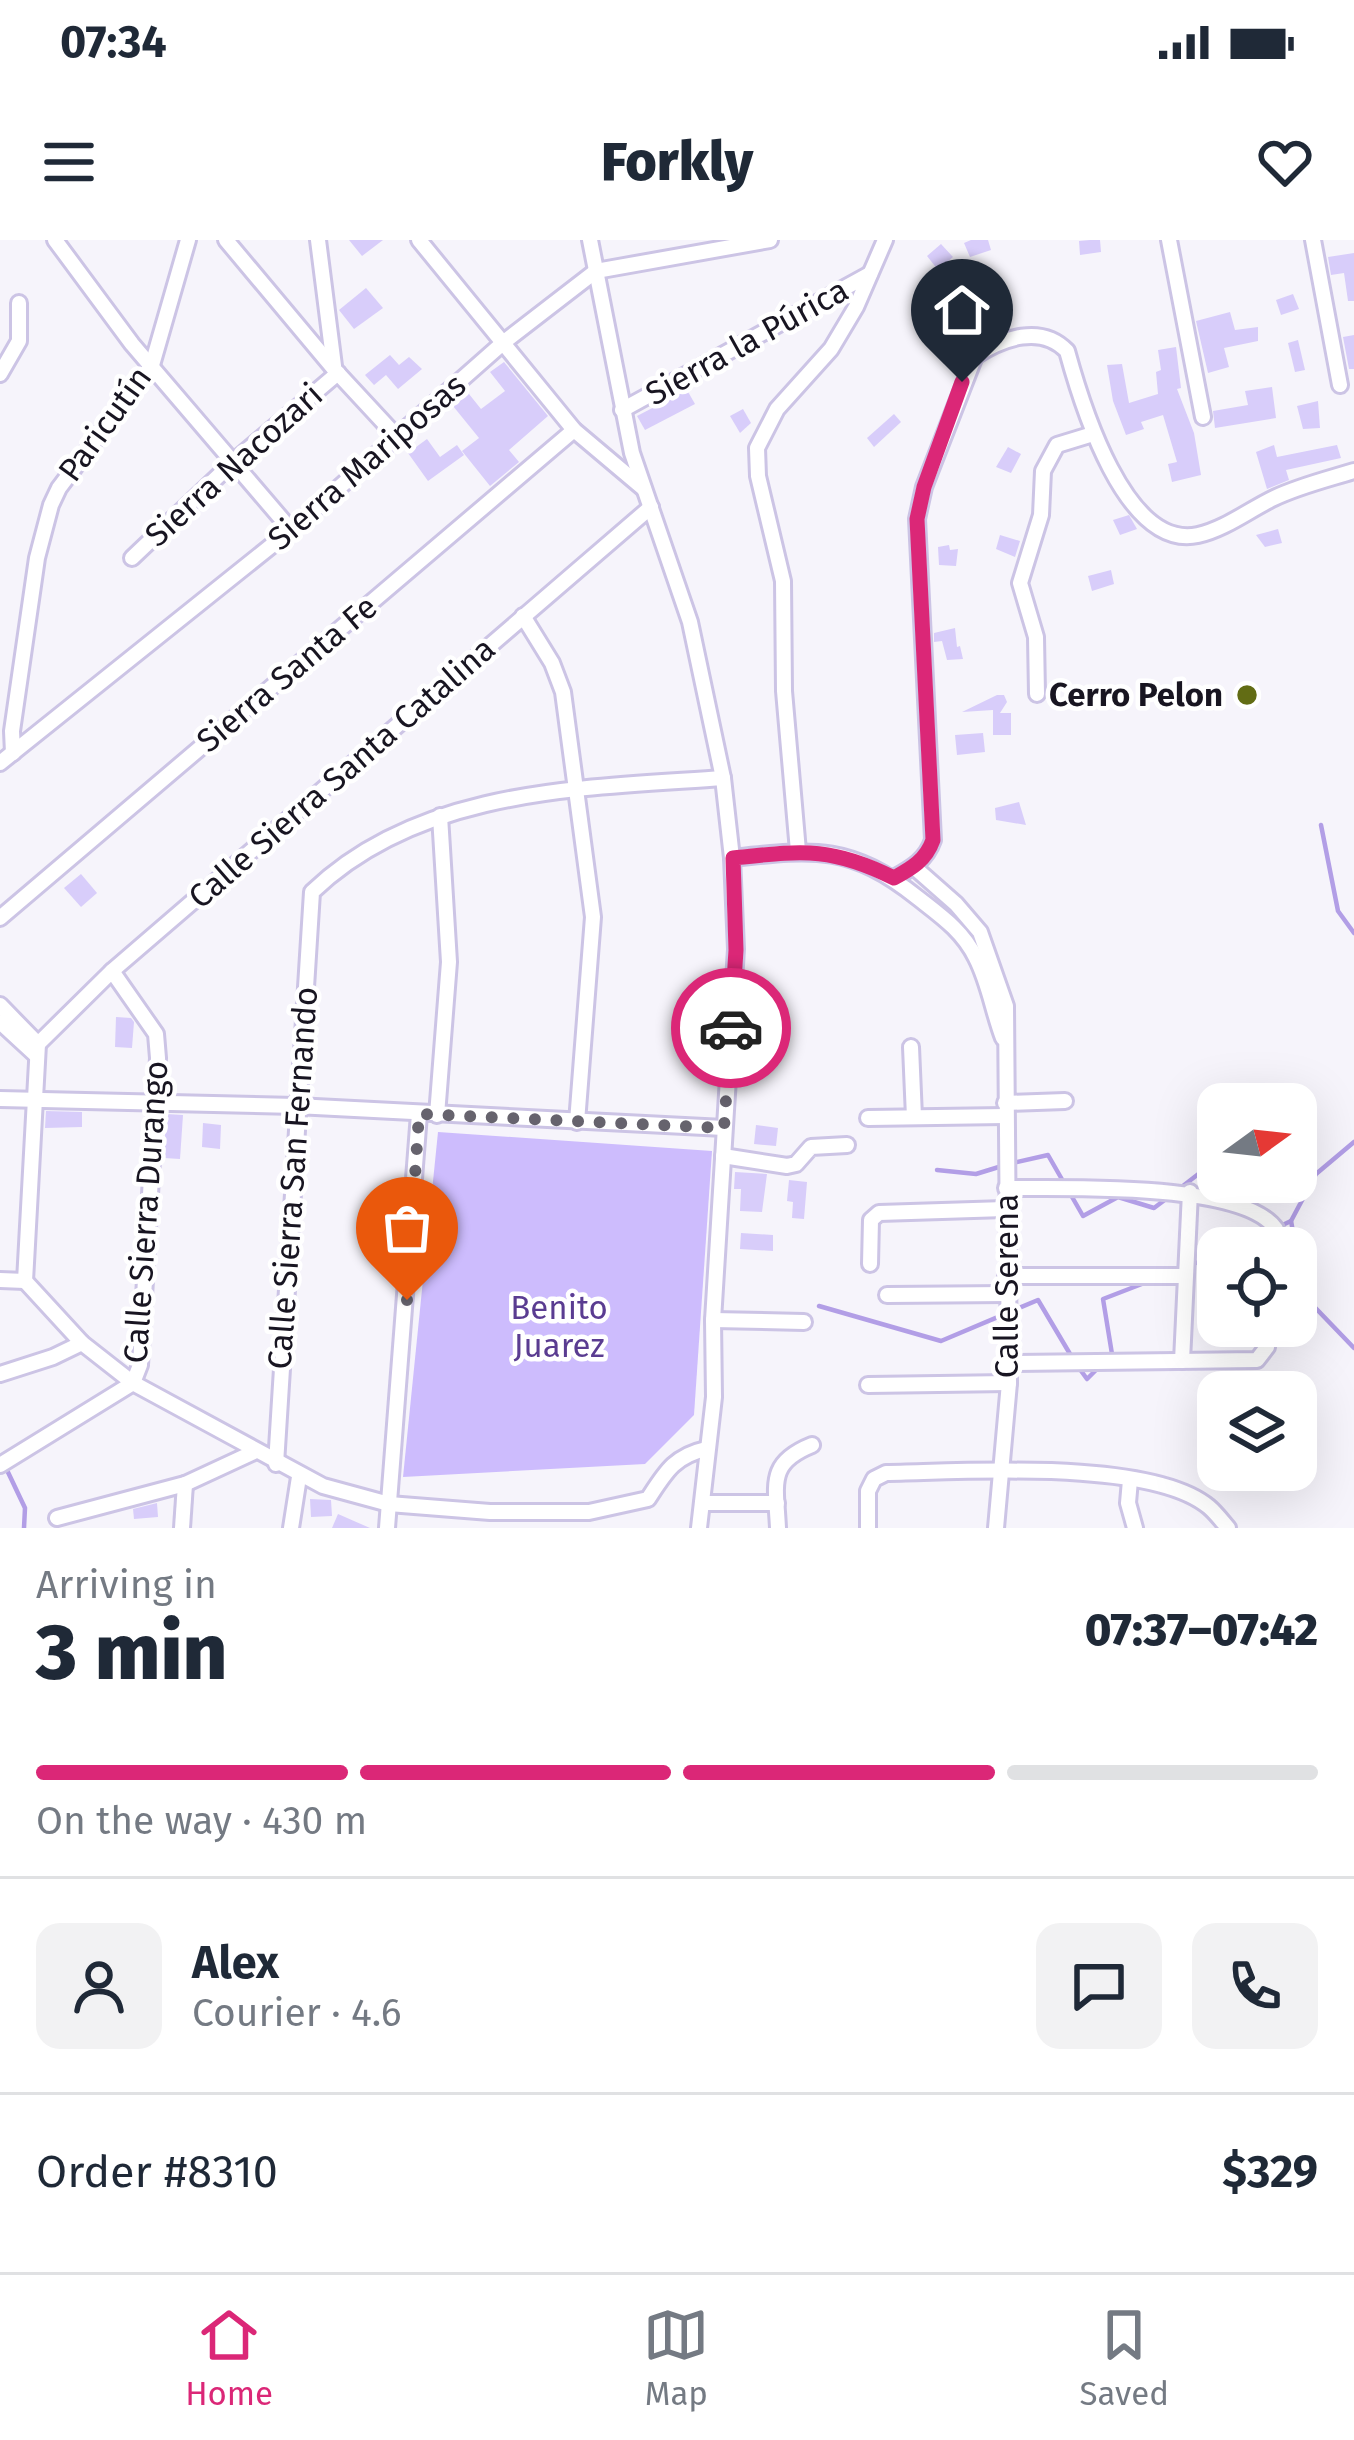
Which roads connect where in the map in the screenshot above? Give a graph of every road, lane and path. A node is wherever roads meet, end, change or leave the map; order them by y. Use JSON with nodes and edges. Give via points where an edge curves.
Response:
{"nodes":[{"id":1,"x":55,"y":240,"type":"edge"},
{"id":2,"x":188,"y":240,"type":"edge"},
{"id":3,"x":226,"y":240,"type":"edge"},
{"id":4,"x":318,"y":240,"type":"edge"},
{"id":5,"x":418,"y":240,"type":"edge"},
{"id":6,"x":590,"y":240,"type":"edge"},
{"id":7,"x":770,"y":240,"type":"edge"},
{"id":8,"x":885,"y":240,"type":"edge"},
{"id":9,"x":1169,"y":240,"type":"edge"},
{"id":10,"x":1312,"y":240,"type":"edge"},
{"id":11,"x":736,"y":243,"type":"edge"},
{"id":12,"x":596,"y":271,"type":"junction"},
{"id":13,"x":871,"y":274,"type":"junction"},
{"id":14,"x":19,"y":303,"type":"dead end"},
{"id":15,"x":504,"y":342,"type":"junction"},
{"id":16,"x":152,"y":365,"type":"junction"},
{"id":17,"x":336,"y":371,"type":"junction"},
{"id":18,"x":0,"y":374,"type":"edge"},
{"id":19,"x":1340,"y":385,"type":"dead end"},
{"id":20,"x":622,"y":410,"type":"junction"},
{"id":21,"x":1203,"y":417,"type":"dead end"},
{"id":22,"x":574,"y":430,"type":"junction"},
{"id":23,"x":1093,"y":434,"type":"junction"},
{"id":24,"x":397,"y":437,"type":"junction"},
{"id":25,"x":232,"y":463,"type":"junction"},
{"id":26,"x":1354,"y":471,"type":"edge"},
{"id":27,"x":644,"y":489,"type":"junction"},
{"id":28,"x":651,"y":507,"type":"junction"},
{"id":29,"x":291,"y":530,"type":"junction"},
{"id":30,"x":132,"y":558,"type":"dead end"},
{"id":31,"x":523,"y":616,"type":"junction"},
{"id":32,"x":1036,"y":694,"type":"dead end"},
{"id":33,"x":6,"y":758,"type":"edge"},
{"id":34,"x":723,"y":778,"type":"junction"},
{"id":35,"x":577,"y":788,"type":"junction"},
{"id":36,"x":440,"y":816,"type":"junction"},
{"id":37,"x":798,"y":851,"type":"junction"},
{"id":38,"x":733,"y":858,"type":"junction"},
{"id":39,"x":914,"y":867,"type":"junction"},
{"id":40,"x":894,"y":878,"type":"junction"},
{"id":41,"x":0,"y":918,"type":"edge"},
{"id":42,"x":112,"y":971,"type":"junction"},
{"id":43,"x":0,"y":1005,"type":"edge"},
{"id":44,"x":0,"y":1022,"type":"edge"},
{"id":45,"x":1005,"y":1043,"type":"junction"},
{"id":46,"x":911,"y":1047,"type":"dead end"},
{"id":47,"x":38,"y":1050,"type":"junction"},
{"id":48,"x":0,"y":1099,"type":"edge"},
{"id":49,"x":1065,"y":1100,"type":"dead end"},
{"id":50,"x":34,"y":1101,"type":"junction"},
{"id":51,"x":154,"y":1103,"type":"junction"},
{"id":52,"x":296,"y":1106,"type":"junction"},
{"id":53,"x":1005,"y":1109,"type":"junction"},
{"id":54,"x":419,"y":1114,"type":"junction"},
{"id":55,"x":437,"y":1114,"type":"junction"},
{"id":56,"x":914,"y":1117,"type":"junction"},
{"id":57,"x":868,"y":1118,"type":"dead end"},
{"id":58,"x":577,"y":1122,"type":"junction"},
{"id":59,"x":724,"y":1128,"type":"junction"},
{"id":60,"x":847,"y":1144,"type":"dead end"},
{"id":61,"x":722,"y":1156,"type":"junction"},
{"id":62,"x":1006,"y":1188,"type":"junction"},
{"id":63,"x":1190,"y":1192,"type":"junction"},
{"id":64,"x":1006,"y":1209,"type":"junction"},
{"id":65,"x":1274,"y":1227,"type":"edge"},
{"id":66,"x":869,"y":1264,"type":"dead end"},
{"id":67,"x":1006,"y":1276,"type":"junction"},
{"id":68,"x":1185,"y":1276,"type":"junction"},
{"id":69,"x":0,"y":1280,"type":"edge"},
{"id":70,"x":26,"y":1281,"type":"junction"},
{"id":71,"x":1006,"y":1294,"type":"junction"},
{"id":72,"x":887,"y":1295,"type":"dead end"},
{"id":73,"x":713,"y":1320,"type":"junction"},
{"id":74,"x":804,"y":1322,"type":"dead end"},
{"id":75,"x":82,"y":1343,"type":"junction"},
{"id":76,"x":1268,"y":1347,"type":"edge"},
{"id":77,"x":1182,"y":1361,"type":"junction"},
{"id":78,"x":1008,"y":1364,"type":"junction"},
{"id":79,"x":0,"y":1374,"type":"edge"},
{"id":80,"x":1009,"y":1383,"type":"junction"},
{"id":81,"x":133,"y":1384,"type":"junction"},
{"id":82,"x":868,"y":1384,"type":"dead end"},
{"id":83,"x":812,"y":1445,"type":"dead end"},
{"id":84,"x":706,"y":1449,"type":"junction"},
{"id":85,"x":254,"y":1452,"type":"junction"},
{"id":86,"x":276,"y":1464,"type":"junction"},
{"id":87,"x":0,"y":1466,"type":"edge"},
{"id":88,"x":999,"y":1472,"type":"junction"},
{"id":89,"x":299,"y":1477,"type":"junction"},
{"id":90,"x":1130,"y":1480,"type":"junction"},
{"id":91,"x":184,"y":1484,"type":"junction"},
{"id":92,"x":702,"y":1503,"type":"junction"},
{"id":93,"x":777,"y":1503,"type":"junction"},
{"id":94,"x":389,"y":1504,"type":"junction"},
{"id":95,"x":58,"y":1519,"type":"dead end"},
{"id":96,"x":490,"y":1520,"type":"edge"},
{"id":97,"x":589,"y":1520,"type":"edge"},
{"id":98,"x":182,"y":1528,"type":"edge"},
{"id":99,"x":291,"y":1528,"type":"edge"},
{"id":100,"x":387,"y":1528,"type":"edge"},
{"id":101,"x":699,"y":1528,"type":"edge"},
{"id":102,"x":778,"y":1528,"type":"edge"},
{"id":103,"x":868,"y":1528,"type":"edge"},
{"id":104,"x":996,"y":1528,"type":"edge"},
{"id":105,"x":1135,"y":1528,"type":"edge"},
{"id":106,"x":1228,"y":1528,"type":"edge"}],
"edges":[{"from":1,"to":16,"type":"street"},
{"from":2,"to":16,"type":"street","name":"Paricutín"},
{"from":3,"to":17,"type":"street"},
{"from":4,"to":17,"type":"street"},
{"from":5,"to":15,"type":"street"},
{"from":6,"to":12,"type":"street"},
{"from":7,"to":11,"type":"street","name":"Sierra Mariposas"},
{"from":8,"to":13,"type":"street"},
{"from":9,"to":21,"type":"street"},
{"from":10,"to":19,"type":"street"},
{"from":11,"to":12,"type":"street","name":"Sierra Mariposas"},
{"from":12,"to":15,"type":"street","name":"Sierra Mariposas"},
{"from":12,"to":20,"type":"street"},
{"from":13,"to":20,"type":"street","name":"Sierra la Púrica"},
{"from":13,"to":37,"type":"street","via":[[831,350],[777,409],[757,448],[783,581]]},
{"from":14,"to":18,"type":"street","via":[[19,340]]},
{"from":15,"to":22,"type":"street"},
{"from":15,"to":24,"type":"street","name":"Sierra Mariposas"},
{"from":16,"to":25,"type":"street"},
{"from":16,"to":33,"type":"street","name":"Paricutín","via":[[51,505]]},
{"from":17,"to":24,"type":"street"},
{"from":17,"to":25,"type":"street","name":"Sierra Nacozari"},
{"from":20,"to":27,"type":"street"},
{"from":22,"to":27,"type":"street"},
{"from":22,"to":41,"type":"street","name":"Sierra Santa Fe"},
{"from":23,"to":26,"type":"street","via":[[1126,493],[1148,520],[1176,536],[1214,531],[1279,495]]},
{"from":23,"to":32,"type":"street","via":[[1058,445],[1043,471],[1041,515],[1019,583],[1036,638]]},
{"from":23,"to":39,"type":"street","via":[[1062,344],[1043,335],[1010,338],[975,356],[917,519],[935,822],[929,852]]},
{"from":24,"to":29,"type":"street","name":"Sierra Mariposas"},
{"from":25,"to":29,"type":"street"},
{"from":25,"to":30,"type":"street","name":"Sierra Nacozari"},
{"from":27,"to":28,"type":"street"},
{"from":28,"to":31,"type":"street","name":"Calle Sierra Santa Catalina"},
{"from":28,"to":34,"type":"street","via":[[690,622]]},
{"from":29,"to":33,"type":"street","name":"Sierra Mariposas"},
{"from":31,"to":35,"type":"street","via":[[560,678]]},
{"from":31,"to":42,"type":"street","name":"Calle Sierra Santa Catalina"},
{"from":34,"to":35,"type":"street"},
{"from":34,"to":38,"type":"street"},
{"from":35,"to":36,"type":"street"},
{"from":35,"to":58,"type":"street","via":[[594,944]]},
{"from":36,"to":52,"type":"street","name":"Calle Sierra San Fernando","via":[[374,847],[312,892]]},
{"from":36,"to":55,"type":"street","via":[[448,962]]},
{"from":37,"to":38,"type":"street","name":"Calle Serena"},
{"from":37,"to":40,"type":"street","name":"Calle Serena","via":[[836,854]]},
{"from":38,"to":59,"type":"street","via":[[736,950]]},
{"from":39,"to":40,"type":"street"},
{"from":39,"to":45,"type":"street","name":"Calle Serena","via":[[980,932],[1006,1006]]},
{"from":40,"to":45,"type":"street","name":"Calle Serena","via":[[967,943]]},
{"from":42,"to":47,"type":"street","name":"Calle Sierra Santa Catalina"},
{"from":42,"to":51,"type":"street","name":"Calle Sierra Durango","via":[[156,1034]]},
{"from":43,"to":47,"type":"street"},
{"from":44,"to":47,"type":"street"},
{"from":45,"to":53,"type":"street","name":"Calle Serena"},
{"from":46,"to":56,"type":"street"},
{"from":47,"to":50,"type":"street"},
{"from":48,"to":50,"type":"street"},
{"from":49,"to":53,"type":"street"},
{"from":50,"to":51,"type":"street"},
{"from":50,"to":70,"type":"street"},
{"from":51,"to":52,"type":"street"},
{"from":51,"to":81,"type":"street","name":"Calle Sierra Durango"},
{"from":52,"to":54,"type":"street"},
{"from":52,"to":86,"type":"street","name":"Calle Sierra San Fernando"},
{"from":53,"to":56,"type":"street"},
{"from":53,"to":62,"type":"street","name":"Calle Serena"},
{"from":54,"to":55,"type":"street"},
{"from":54,"to":94,"type":"street"},
{"from":55,"to":58,"type":"street"},
{"from":56,"to":57,"type":"street"},
{"from":58,"to":59,"type":"street"},
{"from":59,"to":61,"type":"street"},
{"from":60,"to":61,"type":"street","via":[[811,1148],[787,1166]]},
{"from":61,"to":73,"type":"street"},
{"from":62,"to":63,"type":"street"},
{"from":62,"to":64,"type":"street","name":"Calle Serena"},
{"from":63,"to":65,"type":"street","via":[[1266,1217]]},
{"from":63,"to":68,"type":"street"},
{"from":64,"to":66,"type":"street","via":[[879,1213],[871,1220]]},
{"from":64,"to":67,"type":"street","name":"Calle Serena"},
{"from":67,"to":68,"type":"street"},
{"from":67,"to":71,"type":"street","name":"Calle Serena"},
{"from":68,"to":77,"type":"street"},
{"from":69,"to":70,"type":"street"},
{"from":70,"to":75,"type":"street"},
{"from":71,"to":72,"type":"street"},
{"from":71,"to":78,"type":"street","name":"Calle Serena"},
{"from":73,"to":74,"type":"street"},
{"from":73,"to":84,"type":"street"},
{"from":75,"to":79,"type":"street"},
{"from":75,"to":81,"type":"street"},
{"from":76,"to":77,"type":"street","via":[[1257,1360]]},
{"from":77,"to":78,"type":"street"},
{"from":78,"to":80,"type":"street","name":"Calle Serena"},
{"from":80,"to":82,"type":"street"},
{"from":80,"to":88,"type":"street","name":"Calle Serena"},
{"from":81,"to":85,"type":"street"},
{"from":81,"to":87,"type":"street","name":"Calle Sierra Durango"},
{"from":83,"to":93,"type":"street","via":[[781,1462]]},
{"from":84,"to":92,"type":"street"},
{"from":84,"to":97,"type":"street","via":[[680,1456],[648,1499]]},
{"from":85,"to":86,"type":"street"},
{"from":85,"to":91,"type":"street"},
{"from":86,"to":89,"type":"street"},
{"from":88,"to":90,"type":"street"},
{"from":88,"to":103,"type":"street","via":[[886,1473],[868,1491]]},
{"from":88,"to":104,"type":"street","name":"Calle Serena"},
{"from":89,"to":94,"type":"street"},
{"from":89,"to":99,"type":"street"},
{"from":90,"to":105,"type":"street"},
{"from":90,"to":106,"type":"street","via":[[1206,1504]]},
{"from":91,"to":95,"type":"street"},
{"from":91,"to":98,"type":"street"},
{"from":92,"to":93,"type":"street"},
{"from":92,"to":101,"type":"street"},
{"from":93,"to":102,"type":"street"},
{"from":94,"to":96,"type":"street"},
{"from":94,"to":100,"type":"street"},
{"from":96,"to":97,"type":"street"}]}
